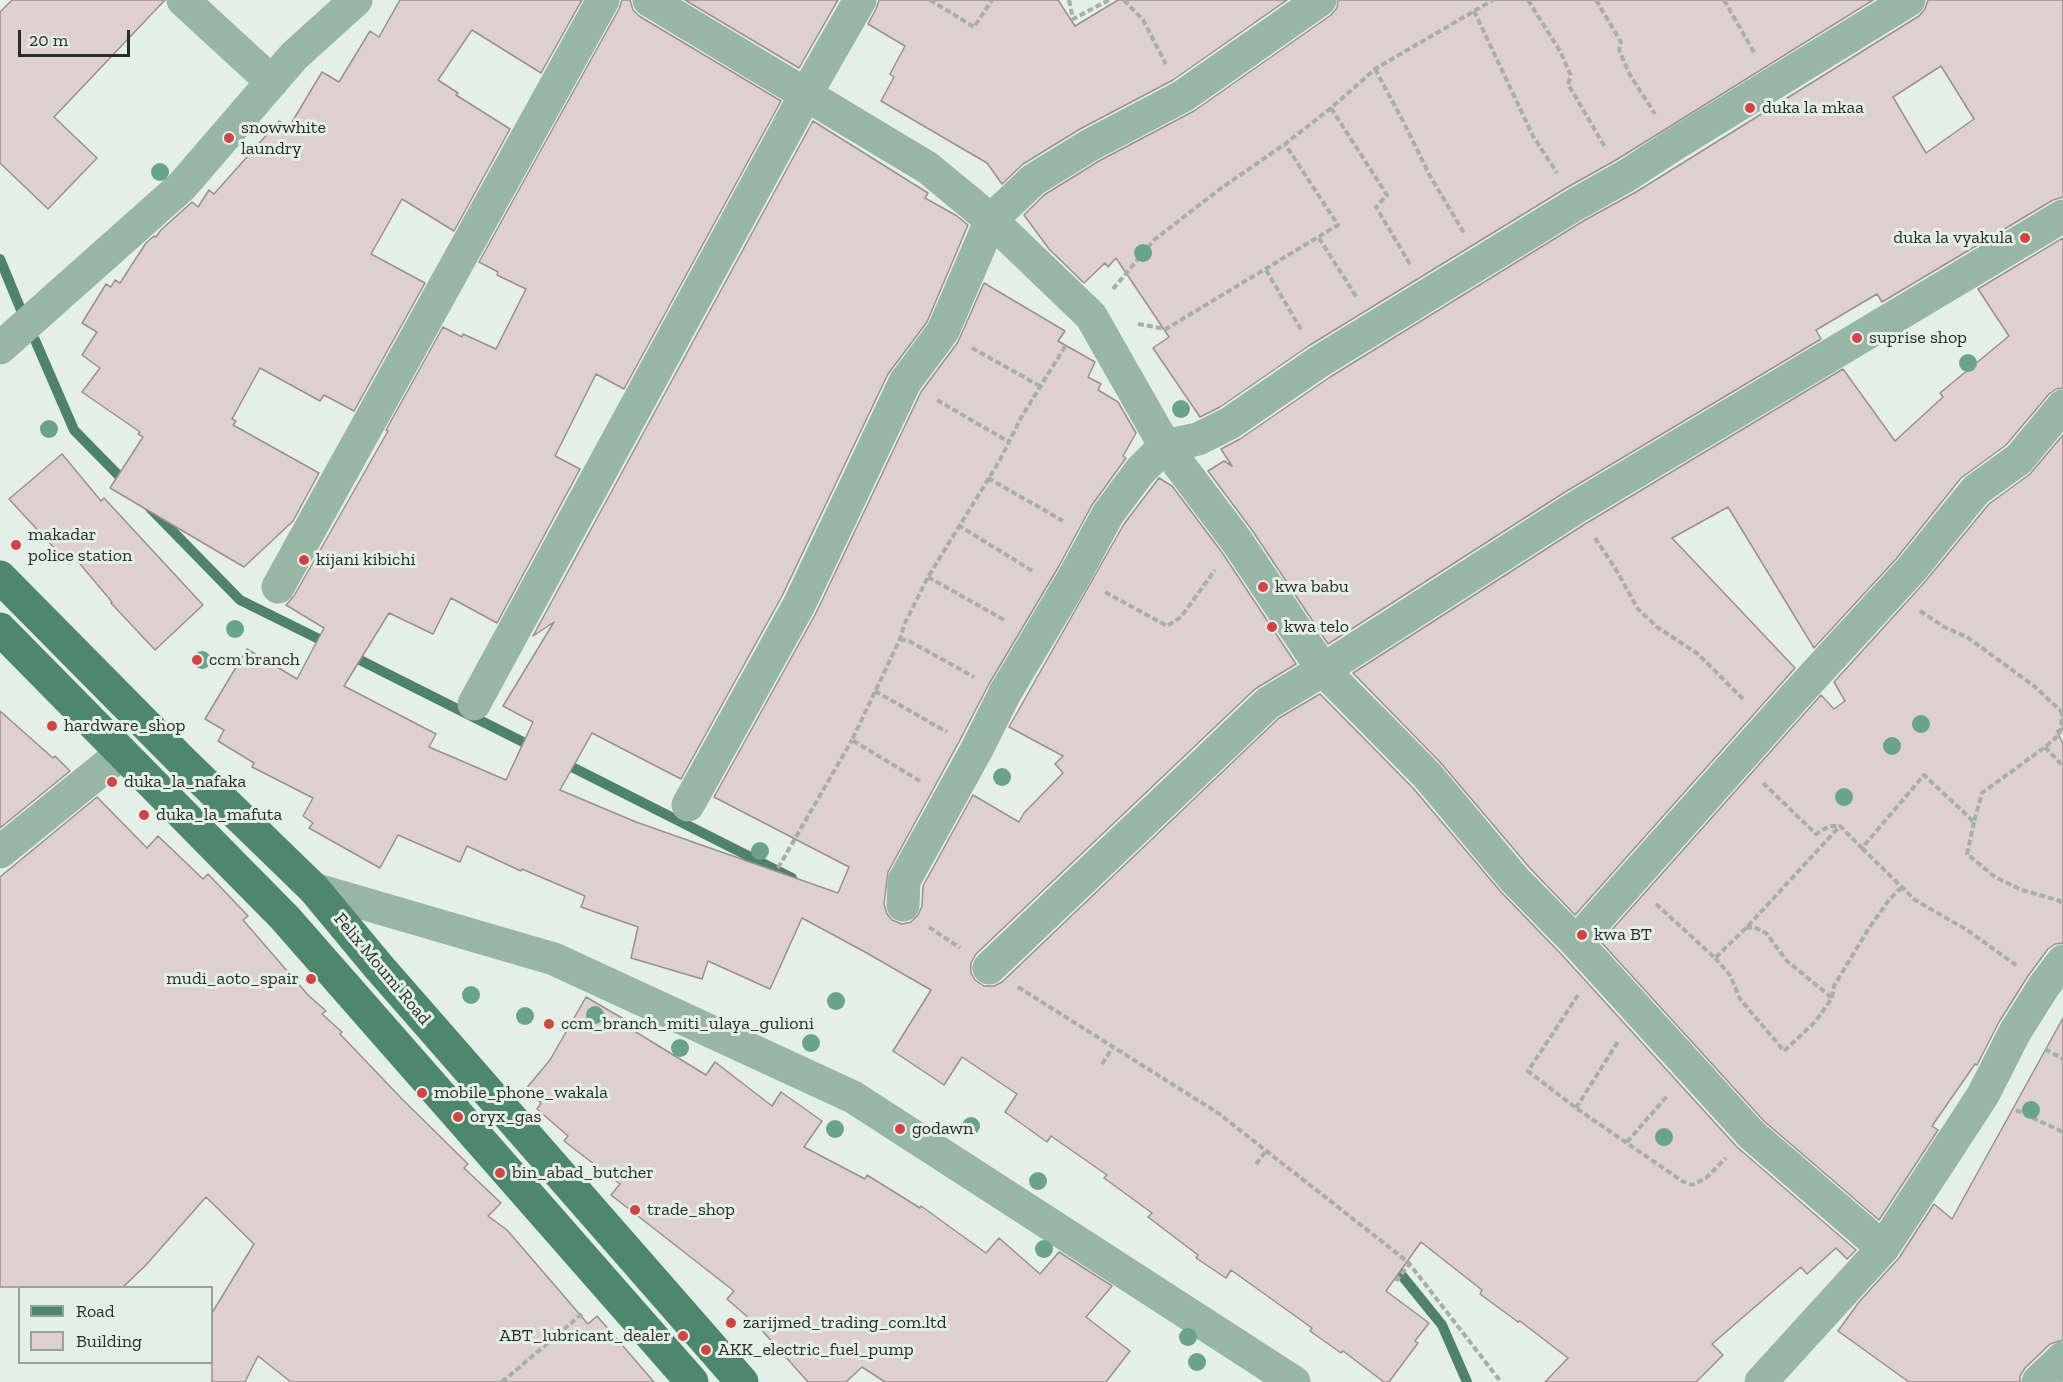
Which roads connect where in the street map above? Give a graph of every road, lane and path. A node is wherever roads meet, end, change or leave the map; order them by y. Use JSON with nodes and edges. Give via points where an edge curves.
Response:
{"nodes":[{"id":1,"x":183,"y":0,"type":"edge"},
{"id":2,"x":356,"y":0,"type":"edge"},
{"id":3,"x":603,"y":0,"type":"edge"},
{"id":4,"x":648,"y":0,"type":"edge"},
{"id":5,"x":860,"y":0,"type":"edge"},
{"id":6,"x":930,"y":0,"type":"edge"},
{"id":7,"x":992,"y":0,"type":"edge"},
{"id":8,"x":1069,"y":0,"type":"edge"},
{"id":9,"x":1109,"y":0,"type":"edge"},
{"id":10,"x":1124,"y":0,"type":"edge"},
{"id":11,"x":1320,"y":0,"type":"edge"},
{"id":12,"x":1528,"y":0,"type":"edge"},
{"id":13,"x":1596,"y":0,"type":"edge"},
{"id":14,"x":1724,"y":0,"type":"edge"},
{"id":15,"x":1909,"y":0,"type":"edge"},
{"id":16,"x":1474,"y":11,"type":"dead end"},
{"id":17,"x":1375,"y":69,"type":"dead end"},
{"id":18,"x":272,"y":82,"type":"junction"},
{"id":19,"x":1773,"y":83,"type":"junction"},
{"id":20,"x":806,"y":94,"type":"junction"},
{"id":21,"x":1183,"y":96,"type":"junction"},
{"id":22,"x":1331,"y":108,"type":"dead end"},
{"id":23,"x":1285,"y":144,"type":"dead end"},
{"id":24,"x":1675,"y":144,"type":"junction"},
{"id":25,"x":1626,"y":176,"type":"junction"},
{"id":26,"x":1576,"y":204,"type":"junction"},
{"id":27,"x":2063,"y":216,"type":"edge"},
{"id":28,"x":990,"y":220,"type":"junction"},
{"id":29,"x":1318,"y":238,"type":"junction"},
{"id":30,"x":1481,"y":262,"type":"junction"},
{"id":31,"x":1266,"y":270,"type":"junction"},
{"id":32,"x":1431,"y":294,"type":"junction"},
{"id":33,"x":1091,"y":316,"type":"junction"},
{"id":34,"x":1376,"y":328,"type":"junction"},
{"id":35,"x":943,"y":331,"type":"junction"},
{"id":36,"x":0,"y":348,"type":"edge"},
{"id":37,"x":1320,"y":361,"type":"junction"},
{"id":38,"x":905,"y":382,"type":"junction"},
{"id":39,"x":1040,"y":386,"type":"dead end"},
{"id":40,"x":2063,"y":406,"type":"edge"},
{"id":41,"x":1009,"y":442,"type":"dead end"},
{"id":42,"x":1165,"y":446,"type":"junction"},
{"id":43,"x":988,"y":478,"type":"dead end"},
{"id":44,"x":1575,"y":508,"type":"junction"},
{"id":45,"x":958,"y":525,"type":"dead end"},
{"id":46,"x":1093,"y":540,"type":"junction"},
{"id":47,"x":1236,"y":540,"type":"junction"},
{"id":48,"x":928,"y":577,"type":"dead end"},
{"id":49,"x":0,"y":578,"type":"edge"},
{"id":50,"x":1070,"y":583,"type":"junction"},
{"id":51,"x":1896,"y":586,"type":"junction"},
{"id":52,"x":278,"y":587,"type":"dead end"},
{"id":53,"x":0,"y":629,"type":"edge"},
{"id":54,"x":900,"y":639,"type":"dead end"},
{"id":55,"x":1038,"y":639,"type":"junction"},
{"id":56,"x":1323,"y":670,"type":"junction"},
{"id":57,"x":875,"y":691,"type":"dead end"},
{"id":58,"x":1005,"y":693,"type":"junction"},
{"id":59,"x":474,"y":704,"type":"dead end"},
{"id":60,"x":2062,"y":710,"type":"edge"},
{"id":61,"x":1770,"y":726,"type":"junction"},
{"id":62,"x":852,"y":740,"type":"dead end"},
{"id":63,"x":2045,"y":747,"type":"junction"},
{"id":64,"x":977,"y":749,"type":"junction"},
{"id":65,"x":122,"y":753,"type":"junction"},
{"id":66,"x":1739,"y":760,"type":"junction"},
{"id":67,"x":2063,"y":766,"type":"edge"},
{"id":68,"x":688,"y":805,"type":"dead end"},
{"id":69,"x":1974,"y":822,"type":"junction"},
{"id":70,"x":1840,"y":826,"type":"junction"},
{"id":71,"x":1862,"y":848,"type":"junction"},
{"id":72,"x":0,"y":852,"type":"edge"},
{"id":73,"x":778,"y":868,"type":"dead end"},
{"id":74,"x":1630,"y":882,"type":"junction"},
{"id":75,"x":1902,"y":887,"type":"junction"},
{"id":76,"x":314,"y":889,"type":"junction"},
{"id":77,"x":903,"y":905,"type":"joint"},
{"id":78,"x":2063,"y":905,"type":"edge"},
{"id":79,"x":285,"y":918,"type":"junction"},
{"id":80,"x":1746,"y":928,"type":"junction"},
{"id":81,"x":1576,"y":942,"type":"junction"},
{"id":82,"x":1715,"y":958,"type":"junction"},
{"id":83,"x":989,"y":968,"type":"junction"},
{"id":84,"x":2053,"y":974,"type":"edge"},
{"id":85,"x":1832,"y":998,"type":"junction"},
{"id":86,"x":1637,"y":1012,"type":"junction"},
{"id":87,"x":1113,"y":1047,"type":"junction"},
{"id":88,"x":1102,"y":1064,"type":"dead end"},
{"id":89,"x":1688,"y":1067,"type":"junction"},
{"id":90,"x":1983,"y":1095,"type":"junction"},
{"id":91,"x":1576,"y":1108,"type":"junction"},
{"id":92,"x":2063,"y":1132,"type":"edge"},
{"id":93,"x":1751,"y":1134,"type":"junction"},
{"id":94,"x":1627,"y":1142,"type":"junction"},
{"id":95,"x":1266,"y":1151,"type":"junction"},
{"id":96,"x":1256,"y":1164,"type":"dead end"},
{"id":97,"x":1883,"y":1248,"type":"junction"},
{"id":98,"x":1410,"y":1265,"type":"junction"},
{"id":99,"x":1396,"y":1281,"type":"dead end"},
{"id":100,"x":611,"y":1289,"type":"junction"},
{"id":101,"x":2063,"y":1358,"type":"edge"},
{"id":102,"x":502,"y":1382,"type":"edge"},
{"id":103,"x":692,"y":1382,"type":"edge"},
{"id":104,"x":742,"y":1382,"type":"edge"},
{"id":105,"x":1294,"y":1382,"type":"edge"},
{"id":106,"x":1501,"y":1382,"type":"edge"},
{"id":107,"x":1761,"y":1382,"type":"edge"},
{"id":108,"x":2038,"y":1382,"type":"edge"}],
"edges":[{"from":1,"to":18,"type":"street"},
{"from":2,"to":18,"type":"street","via":[[294,56]]},
{"from":3,"to":52,"type":"street"},
{"from":4,"to":20,"type":"street"},
{"from":5,"to":20,"type":"street"},
{"from":6,"to":7,"type":"path","via":[[974,27]]},
{"from":8,"to":9,"type":"path","via":[[1073,19]]},
{"from":10,"to":21,"type":"path","via":[[1143,20]]},
{"from":11,"to":21,"type":"street"},
{"from":12,"to":25,"type":"path","via":[[1560,51],[1570,76],[1568,84]]},
{"from":13,"to":24,"type":"path","via":[[1621,42],[1619,50],[1630,75]]},
{"from":14,"to":19,"type":"path"},
{"from":15,"to":19,"type":"street"},
{"from":16,"to":26,"type":"path","via":[[1533,136]]},
{"from":17,"to":30,"type":"path","via":[[1430,176]]},
{"from":18,"to":36,"type":"street","via":[[182,186]]},
{"from":19,"to":24,"type":"street"},
{"from":20,"to":28,"type":"street","via":[[928,168]]},
{"from":20,"to":59,"type":"street"},
{"from":21,"to":28,"type":"street","via":[[1033,180]]},
{"from":22,"to":32,"type":"path","via":[[1387,195],[1376,207]]},
{"from":23,"to":29,"type":"path","via":[[1338,225]]},
{"from":24,"to":25,"type":"street"},
{"from":25,"to":26,"type":"street"},
{"from":26,"to":30,"type":"street"},
{"from":27,"to":44,"type":"street"},
{"from":28,"to":33,"type":"street"},
{"from":28,"to":35,"type":"street"},
{"from":29,"to":31,"type":"path"},
{"from":29,"to":34,"type":"path"},
{"from":30,"to":32,"type":"street"},
{"from":31,"to":33,"type":"path","via":[[1166,329]]},
{"from":31,"to":37,"type":"path"},
{"from":32,"to":34,"type":"street"},
{"from":33,"to":42,"type":"street"},
{"from":34,"to":37,"type":"street"},
{"from":35,"to":38,"type":"street"},
{"from":35,"to":39,"type":"path"},
{"from":37,"to":42,"type":"street","via":[[1230,423],[1198,439]]},
{"from":38,"to":41,"type":"path"},
{"from":38,"to":68,"type":"street","via":[[799,605]]},
{"from":40,"to":51,"type":"street","via":[[2019,459],[1976,490]]},
{"from":42,"to":46,"type":"street","via":[[1140,471]]},
{"from":42,"to":47,"type":"street"},
{"from":43,"to":46,"type":"path"},
{"from":44,"to":56,"type":"street"},
{"from":44,"to":61,"type":"path","via":[[1638,609],[1698,654]]},
{"from":45,"to":50,"type":"path"},
{"from":46,"to":50,"type":"street"},
{"from":47,"to":50,"type":"path","via":[[1181,617],[1167,626]]},
{"from":47,"to":56,"type":"street"},
{"from":48,"to":55,"type":"path"},
{"from":49,"to":76,"type":"main road","name":"Felix Moumi Road"},
{"from":50,"to":55,"type":"street"},
{"from":51,"to":60,"type":"path","via":[[1923,614],[1966,637]]},
{"from":51,"to":61,"type":"street"},
{"from":53,"to":65,"type":"main road","name":"Felix Moumi Road"},
{"from":54,"to":58,"type":"path"},
{"from":55,"to":58,"type":"street"},
{"from":56,"to":81,"type":"street","via":[[1427,776],[1515,880]]},
{"from":56,"to":83,"type":"street","via":[[1268,703]]},
{"from":57,"to":64,"type":"path"},
{"from":58,"to":64,"type":"street"},
{"from":60,"to":63,"type":"path","via":[[2061,730]]},
{"from":61,"to":66,"type":"street"},
{"from":62,"to":73,"type":"path"},
{"from":63,"to":67,"type":"path"},
{"from":63,"to":69,"type":"path","via":[[1982,793]]},
{"from":64,"to":77,"type":"street","via":[[904,881]]},
{"from":65,"to":72,"type":"street"},
{"from":65,"to":79,"type":"main road","name":"Felix Moumi Road"},
{"from":66,"to":70,"type":"path","via":[[1816,834],[1829,826]]},
{"from":66,"to":74,"type":"street"},
{"from":69,"to":71,"type":"path","via":[[1924,775]]},
{"from":69,"to":78,"type":"path","via":[[1967,854],[1995,877]]},
{"from":70,"to":71,"type":"path"},
{"from":70,"to":80,"type":"path"},
{"from":71,"to":75,"type":"path"},
{"from":74,"to":81,"type":"street"},
{"from":74,"to":82,"type":"path"},
{"from":75,"to":84,"type":"path","via":[[1915,900],[1967,930]]},
{"from":75,"to":85,"type":"path","via":[[1852,954],[1834,986]]},
{"from":76,"to":79,"type":"main road"},
{"from":76,"to":104,"type":"main road","name":"Felix Moumi Road"},
{"from":76,"to":105,"type":"street","via":[[554,959],[853,1097]]},
{"from":77,"to":83,"type":"path"},
{"from":79,"to":100,"type":"main road","name":"Felix Moumi Road"},
{"from":80,"to":82,"type":"path"},
{"from":80,"to":85,"type":"path","via":[[1766,933],[1787,961]]},
{"from":81,"to":86,"type":"street"},
{"from":81,"to":91,"type":"path","via":[[1584,986],[1528,1071]]},
{"from":82,"to":85,"type":"path","via":[[1730,975],[1740,999],[1784,1051],[1816,1021]]},
{"from":83,"to":87,"type":"path"},
{"from":84,"to":90,"type":"street","via":[[2015,1032]]},
{"from":86,"to":89,"type":"street"},
{"from":86,"to":91,"type":"path"},
{"from":87,"to":88,"type":"path"},
{"from":87,"to":95,"type":"path","via":[[1218,1113]]},
{"from":89,"to":93,"type":"street"},
{"from":89,"to":94,"type":"path"},
{"from":90,"to":92,"type":"path"},
{"from":90,"to":97,"type":"street"},
{"from":91,"to":94,"type":"path"},
{"from":93,"to":94,"type":"path","via":[[1706,1178],[1692,1185]]},
{"from":93,"to":97,"type":"street"},
{"from":95,"to":96,"type":"path"},
{"from":95,"to":98,"type":"path"},
{"from":97,"to":107,"type":"street"},
{"from":98,"to":99,"type":"path"},
{"from":98,"to":106,"type":"path"},
{"from":100,"to":102,"type":"path"},
{"from":100,"to":103,"type":"main road","name":"Felix Moumi Road"},
{"from":101,"to":108,"type":"street"}]}
